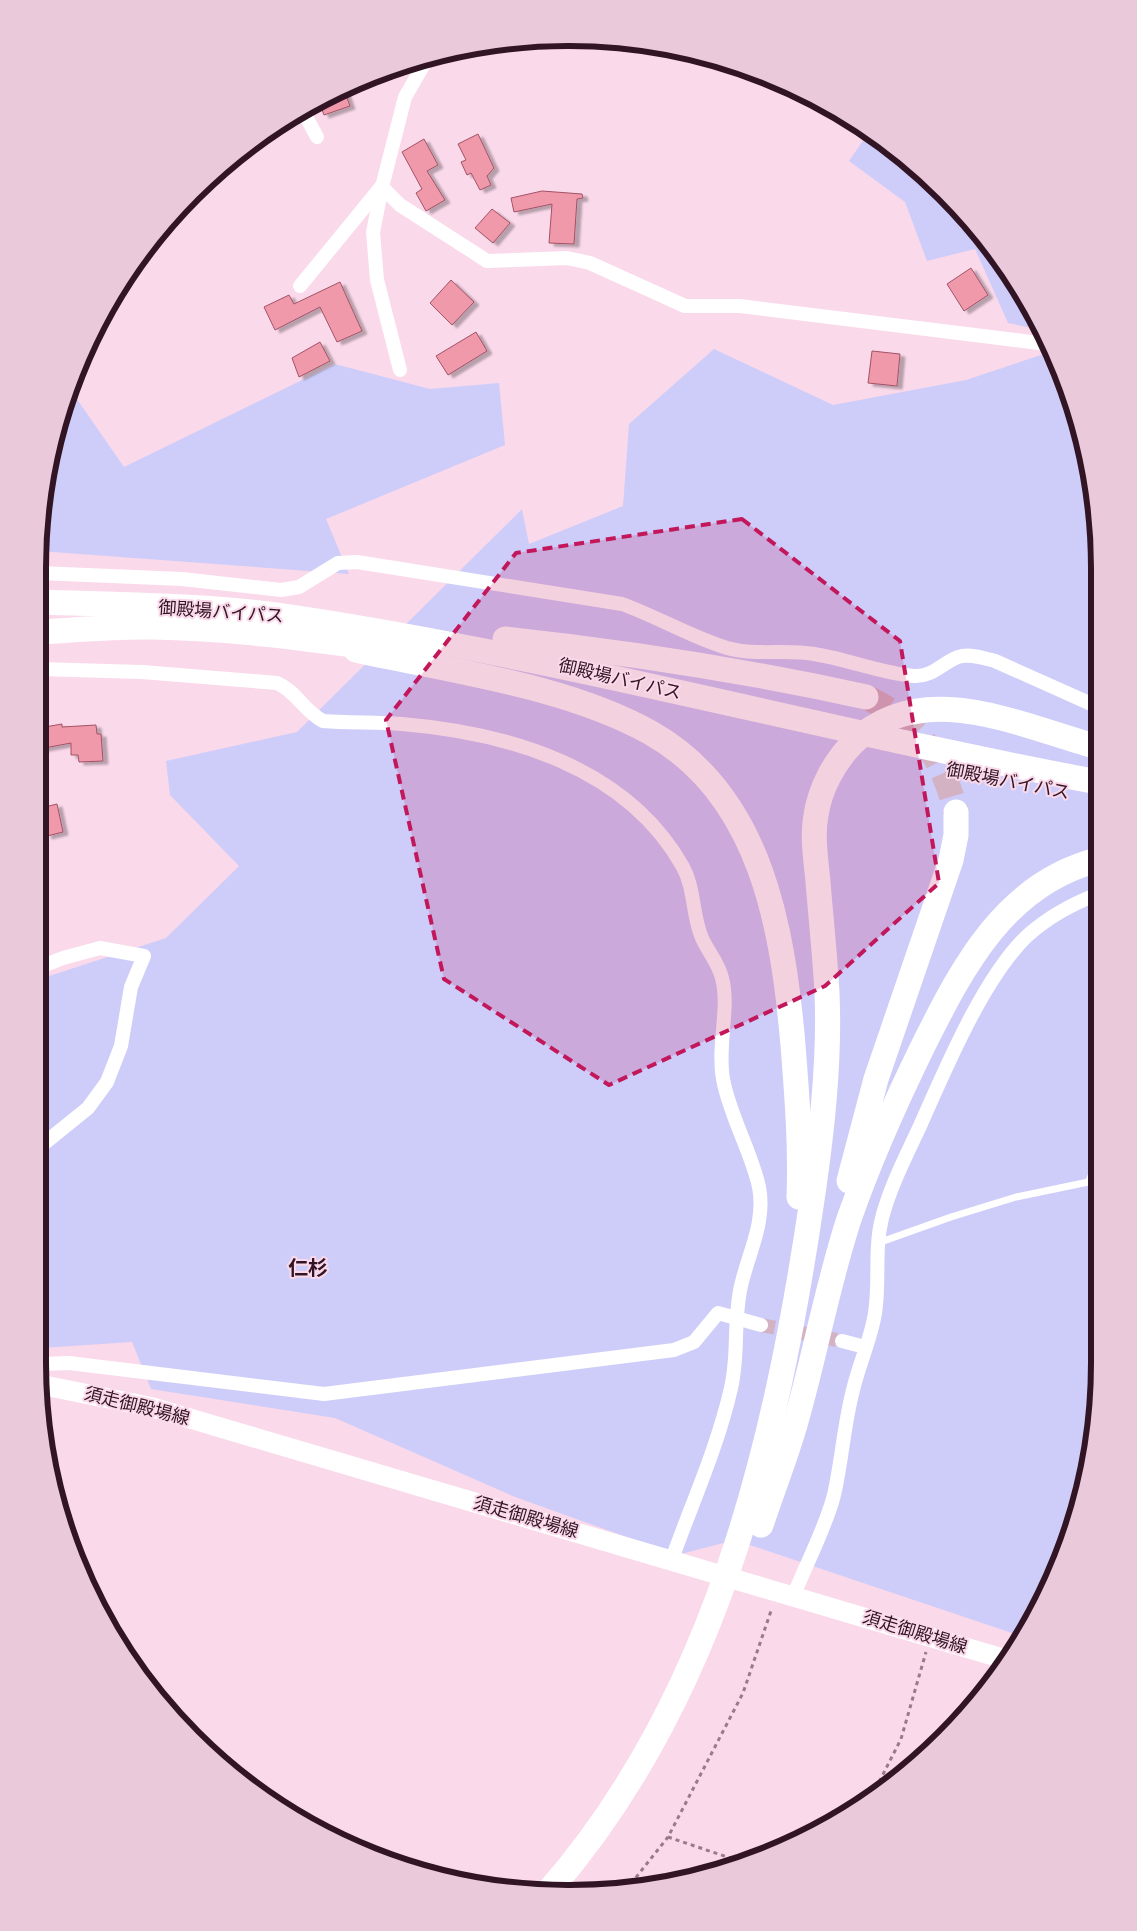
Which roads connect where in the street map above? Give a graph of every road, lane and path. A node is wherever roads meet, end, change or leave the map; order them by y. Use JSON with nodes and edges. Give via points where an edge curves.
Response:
{"nodes":[{"id":1,"x":422,"y":67,"type":"edge"},
{"id":2,"x":306,"y":116,"type":"edge"},
{"id":3,"x":316,"y":138,"type":"dead end"},
{"id":4,"x":382,"y":187,"type":"junction"},
{"id":5,"x":300,"y":286,"type":"dead end"},
{"id":6,"x":1039,"y":343,"type":"edge"},
{"id":7,"x":400,"y":370,"type":"dead end"},
{"id":8,"x":46,"y":573,"type":"edge"},
{"id":9,"x":46,"y":602,"type":"edge"},
{"id":10,"x":294,"y":627,"type":"junction"},
{"id":11,"x":46,"y":632,"type":"edge"},
{"id":12,"x":46,"y":668,"type":"edge"},
{"id":13,"x":866,"y":698,"type":"tunnel mouth"},
{"id":14,"x":1091,"y":704,"type":"edge"},
{"id":15,"x":1091,"y":745,"type":"edge"},
{"id":16,"x":1091,"y":781,"type":"edge"},
{"id":17,"x":1091,"y":798,"type":"edge"},
{"id":18,"x":956,"y":812,"type":"tunnel mouth"},
{"id":19,"x":1091,"y":863,"type":"edge"},
{"id":20,"x":1091,"y":897,"type":"edge"},
{"id":21,"x":46,"y":965,"type":"edge"},
{"id":22,"x":46,"y":1142,"type":"edge"},
{"id":23,"x":1091,"y":1176,"type":"edge"},
{"id":24,"x":1089,"y":1181,"type":"joint"},
{"id":25,"x":878,"y":1243,"type":"junction"},
{"id":26,"x":794,"y":1311,"type":"junction"},
{"id":27,"x":737,"y":1318,"type":"junction"},
{"id":28,"x":761,"y":1325,"type":"tunnel mouth"},
{"id":29,"x":842,"y":1341,"type":"tunnel mouth"},
{"id":30,"x":865,"y":1347,"type":"junction"},
{"id":31,"x":46,"y":1364,"type":"edge"},
{"id":32,"x":47,"y":1386,"type":"edge"},
{"id":33,"x":781,"y":1463,"type":"junction"},
{"id":34,"x":748,"y":1537,"type":"junction"},
{"id":35,"x":672,"y":1559,"type":"junction"},
{"id":36,"x":786,"y":1593,"type":"junction"},
{"id":37,"x":723,"y":1608,"type":"junction"},
{"id":38,"x":931,"y":1637,"type":"junction"},
{"id":39,"x":1000,"y":1658,"type":"edge"},
{"id":40,"x":879,"y":1782,"type":"edge"},
{"id":41,"x":668,"y":1837,"type":"junction"},
{"id":42,"x":731,"y":1858,"type":"edge"},
{"id":43,"x":634,"y":1880,"type":"edge"},
{"id":44,"x":554,"y":1885,"type":"edge"},
{"id":45,"x":572,"y":1885,"type":"edge"}],
"edges":[{"from":1,"to":4,"type":"street","via":[[405,97]]},
{"from":2,"to":3,"type":"street"},
{"from":4,"to":5,"type":"street"},
{"from":4,"to":6,"type":"street","via":[[400,205],[487,261],[567,258],[582,261],[685,306],[740,306]]},
{"from":4,"to":7,"type":"street","via":[[373,232],[377,280]]},
{"from":8,"to":14,"type":"street","via":[[182,579],[281,590],[299,587],[338,563],[358,562],[622,604],[699,638],[752,653],[787,651],[814,654],[916,676],[934,673],[960,656],[979,656]]},
{"from":9,"to":10,"type":"highway","name":"御殿場バイパス","via":[[202,608]]},
{"from":10,"to":11,"type":"highway","name":"御殿場バイパス","via":[[150,627]]},
{"from":10,"to":13,"type":"highway","via":[[555,645],[675,662]]},
{"from":10,"to":16,"type":"highway","name":"御殿場バイパス","via":[[541,661],[968,758]]},
{"from":10,"to":17,"type":"highway","name":"御殿場バイパス","via":[[556,679],[964,773]]},
{"from":10,"to":26,"type":"highway","via":[[575,700],[652,734],[685,757],[713,786],[736,817],[754,851],[767,891],[788,990],[800,1179]]},
{"from":12,"to":27,"type":"street","via":[[276,683],[286,687],[312,715],[323,721],[395,723],[448,730],[488,737],[569,763],[596,778],[644,816],[669,844],[685,871],[702,938],[719,968],[725,994],[721,1031],[724,1081],[759,1187],[760,1208],[758,1230],[740,1287]]},
{"from":15,"to":26,"type":"highway","via":[[968,710],[916,710],[889,718],[869,730],[851,745],[823,787],[816,815],[814,844],[827,997],[826,1060],[822,1127]]},
{"from":18,"to":33,"type":"highway","via":[[951,860],[900,1002],[855,1155]]},
{"from":19,"to":33,"type":"highway","via":[[1051,878],[1018,900],[990,929],[940,1012],[870,1163],[849,1220],[798,1416]]},
{"from":20,"to":25,"type":"street","via":[[1049,918],[1026,937],[990,984],[904,1160],[883,1217]]},
{"from":21,"to":22,"type":"street","via":[[100,948],[144,956],[131,987],[121,1046],[107,1082],[88,1108]]},
{"from":23,"to":24,"type":"lane"},
{"from":24,"to":25,"type":"lane","via":[[951,1216]]},
{"from":25,"to":30,"type":"street","via":[[875,1316]]},
{"from":26,"to":34,"type":"highway"},
{"from":27,"to":28,"type":"street"},
{"from":27,"to":31,"type":"street","via":[[718,1313],[694,1342],[674,1350],[324,1394],[69,1363]]},
{"from":27,"to":35,"type":"street","via":[[732,1384],[724,1414]]},
{"from":29,"to":30,"type":"street"},
{"from":30,"to":36,"type":"street","via":[[852,1392],[844,1452],[833,1498]]},
{"from":32,"to":35,"type":"main road","name":"須走御殿場線","via":[[151,1407]]},
{"from":33,"to":34,"type":"highway"},
{"from":34,"to":37,"type":"highway"},
{"from":35,"to":36,"type":"main road","name":"須走御殿場線"},
{"from":36,"to":38,"type":"main road","name":"須走御殿場線"},
{"from":36,"to":41,"type":"path","via":[[743,1693]]},
{"from":37,"to":44,"type":"highway","via":[[645,1755],[606,1815]]},
{"from":37,"to":45,"type":"highway","via":[[709,1664],[659,1761]]},
{"from":38,"to":39,"type":"main road","name":"須走御殿場線"},
{"from":38,"to":40,"type":"path","via":[[901,1739]]},
{"from":41,"to":42,"type":"path"},
{"from":41,"to":43,"type":"path"}]}
